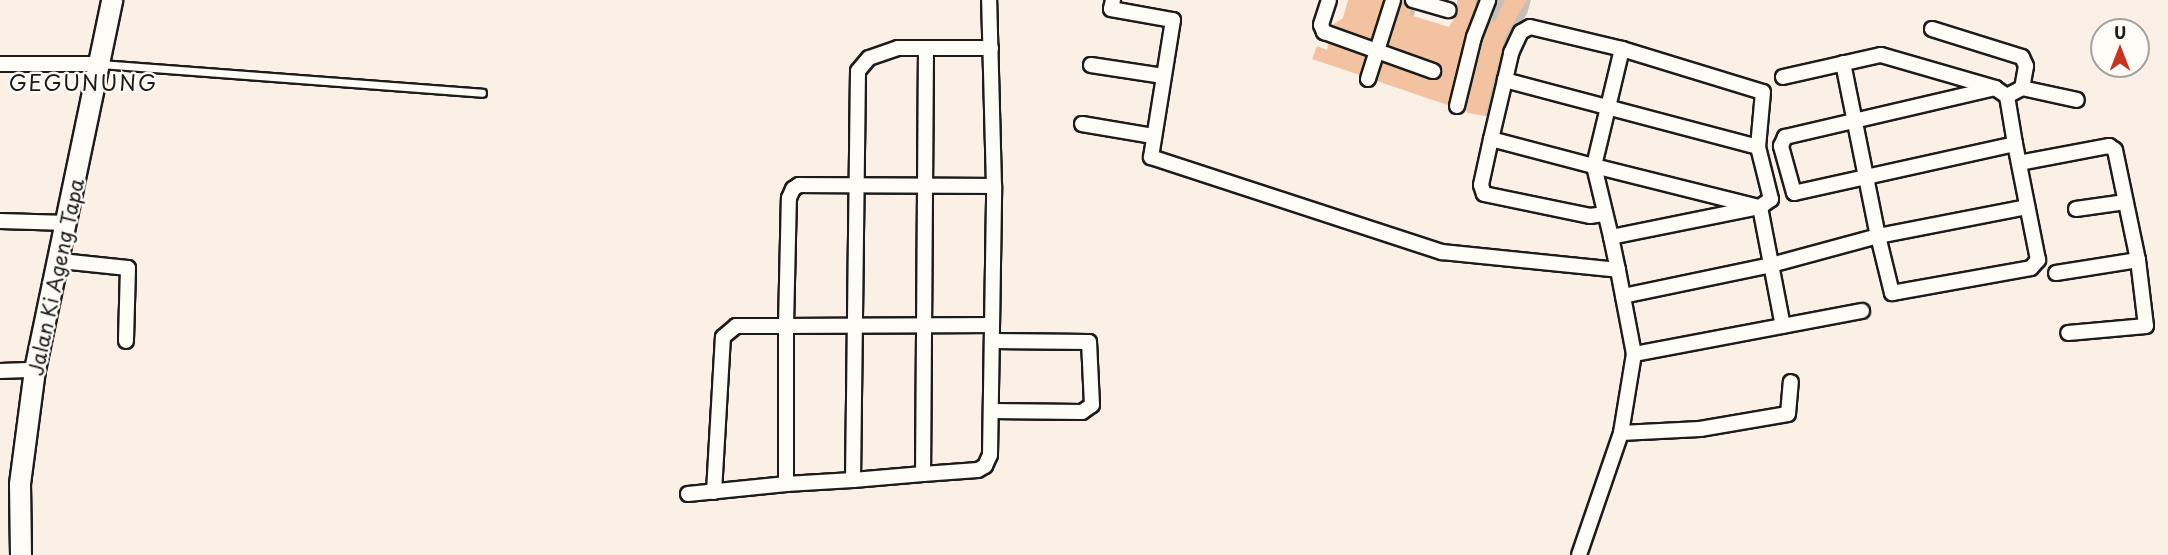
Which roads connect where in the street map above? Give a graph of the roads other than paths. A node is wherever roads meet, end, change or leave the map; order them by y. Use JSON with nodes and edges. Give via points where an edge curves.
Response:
{"nodes":[{"id":1,"x":112,"y":0,"type":"edge"},
{"id":2,"x":989,"y":0,"type":"edge"},
{"id":3,"x":1113,"y":0,"type":"edge"},
{"id":4,"x":1329,"y":0,"type":"edge"},
{"id":5,"x":1393,"y":0,"type":"edge"},
{"id":6,"x":1413,"y":0,"type":"edge"},
{"id":7,"x":1488,"y":0,"type":"edge"},
{"id":8,"x":1449,"y":10,"type":"dead end"},
{"id":9,"x":1932,"y":29,"type":"dead end"},
{"id":10,"x":926,"y":48,"type":"junction"},
{"id":11,"x":991,"y":48,"type":"junction"},
{"id":12,"x":1622,"y":49,"type":"junction"},
{"id":13,"x":1379,"y":52,"type":"junction"},
{"id":14,"x":1844,"y":63,"type":"junction"},
{"id":15,"x":0,"y":64,"type":"edge"},
{"id":16,"x":100,"y":64,"type":"junction"},
{"id":17,"x":1091,"y":66,"type":"dead end"},
{"id":18,"x":1433,"y":70,"type":"dead end"},
{"id":19,"x":1163,"y":76,"type":"junction"},
{"id":20,"x":1783,"y":77,"type":"dead end"},
{"id":21,"x":1368,"y":79,"type":"dead end"},
{"id":22,"x":1505,"y":80,"type":"junction"},
{"id":23,"x":2022,"y":88,"type":"junction"},
{"id":24,"x":2001,"y":92,"type":"junction"},
{"id":25,"x":482,"y":93,"type":"dead end"},
{"id":26,"x":2077,"y":100,"type":"dead end"},
{"id":27,"x":1457,"y":106,"type":"dead end"},
{"id":28,"x":1608,"y":107,"type":"junction"},
{"id":29,"x":1854,"y":120,"type":"junction"},
{"id":30,"x":1082,"y":124,"type":"dead end"},
{"id":31,"x":1153,"y":136,"type":"junction"},
{"id":32,"x":1491,"y":140,"type":"junction"},
{"id":33,"x":2015,"y":144,"type":"junction"},
{"id":34,"x":1758,"y":147,"type":"junction"},
{"id":35,"x":2019,"y":163,"type":"junction"},
{"id":36,"x":1594,"y":166,"type":"junction"},
{"id":37,"x":1867,"y":179,"type":"junction"},
{"id":38,"x":857,"y":186,"type":"junction"},
{"id":39,"x":926,"y":186,"type":"junction"},
{"id":40,"x":994,"y":186,"type":"junction"},
{"id":41,"x":2126,"y":202,"type":"junction"},
{"id":42,"x":1760,"y":207,"type":"junction"},
{"id":43,"x":2027,"y":207,"type":"junction"},
{"id":44,"x":2076,"y":209,"type":"dead end"},
{"id":45,"x":1605,"y":214,"type":"junction"},
{"id":46,"x":0,"y":221,"type":"edge"},
{"id":47,"x":68,"y":223,"type":"junction"},
{"id":48,"x":1878,"y":236,"type":"junction"},
{"id":49,"x":1611,"y":237,"type":"junction"},
{"id":50,"x":2138,"y":260,"type":"junction"},
{"id":51,"x":61,"y":261,"type":"junction"},
{"id":52,"x":1771,"y":265,"type":"junction"},
{"id":53,"x":1618,"y":270,"type":"junction"},
{"id":54,"x":2056,"y":273,"type":"dead end"},
{"id":55,"x":1623,"y":296,"type":"junction"},
{"id":56,"x":1862,"y":311,"type":"dead end"},
{"id":57,"x":991,"y":325,"type":"junction"},
{"id":58,"x":786,"y":326,"type":"junction"},
{"id":59,"x":1783,"y":326,"type":"junction"},
{"id":60,"x":924,"y":327,"type":"junction"},
{"id":61,"x":855,"y":328,"type":"junction"},
{"id":62,"x":2068,"y":333,"type":"dead end"},
{"id":63,"x":126,"y":341,"type":"dead end"},
{"id":64,"x":992,"y":341,"type":"junction"},
{"id":65,"x":1634,"y":354,"type":"junction"},
{"id":66,"x":35,"y":370,"type":"junction"},
{"id":67,"x":0,"y":371,"type":"edge"},
{"id":68,"x":1791,"y":382,"type":"dead end"},
{"id":69,"x":991,"y":411,"type":"junction"},
{"id":70,"x":1621,"y":433,"type":"junction"},
{"id":71,"x":923,"y":474,"type":"junction"},
{"id":72,"x":853,"y":480,"type":"junction"},
{"id":73,"x":786,"y":484,"type":"junction"},
{"id":74,"x":714,"y":492,"type":"junction"},
{"id":75,"x":688,"y":494,"type":"dead end"},
{"id":76,"x":21,"y":555,"type":"edge"},
{"id":77,"x":1579,"y":555,"type":"edge"}],
"edges":[{"from":1,"to":16,"type":"street","name":"Jalan Ki Ageng Tapa"},
{"from":2,"to":11,"type":"street"},
{"from":3,"to":19,"type":"street","via":[[1111,9],[1173,20]]},
{"from":4,"to":13,"type":"street","via":[[1321,29]]},
{"from":5,"to":13,"type":"street"},
{"from":6,"to":8,"type":"street"},
{"from":7,"to":27,"type":"street","via":[[1474,37]]},
{"from":9,"to":23,"type":"street","via":[[2022,57],[2026,66]]},
{"from":10,"to":11,"type":"street"},
{"from":10,"to":38,"type":"street","via":[[883,52],[869,58],[858,71]]},
{"from":10,"to":39,"type":"street"},
{"from":11,"to":40,"type":"street"},
{"from":12,"to":22,"type":"street","via":[[1525,28],[1511,53]]},
{"from":12,"to":28,"type":"street"},
{"from":12,"to":34,"type":"street","via":[[1763,92]]},
{"from":13,"to":18,"type":"street"},
{"from":13,"to":21,"type":"street"},
{"from":14,"to":20,"type":"street"},
{"from":14,"to":24,"type":"street","via":[[1881,55]]},
{"from":14,"to":29,"type":"street"},
{"from":15,"to":16,"type":"street"},
{"from":16,"to":25,"type":"lane"},
{"from":16,"to":47,"type":"street","name":"Jalan Ki Ageng Tapa"},
{"from":17,"to":19,"type":"street"},
{"from":19,"to":31,"type":"street"},
{"from":22,"to":28,"type":"street"},
{"from":22,"to":32,"type":"street"},
{"from":23,"to":24,"type":"street"},
{"from":23,"to":26,"type":"street"},
{"from":24,"to":29,"type":"street"},
{"from":24,"to":33,"type":"street"},
{"from":28,"to":34,"type":"street"},
{"from":28,"to":36,"type":"street"},
{"from":29,"to":37,"type":"street"},
{"from":29,"to":37,"type":"street","via":[[1781,140],[1790,190],[1800,193]]},
{"from":30,"to":31,"type":"street"},
{"from":31,"to":53,"type":"street","via":[[1151,157],[1442,252]]},
{"from":32,"to":36,"type":"street"},
{"from":32,"to":45,"type":"street","via":[[1481,185],[1484,194],[1590,216]]},
{"from":33,"to":35,"type":"street"},
{"from":33,"to":37,"type":"street"},
{"from":34,"to":42,"type":"street","via":[[1771,199]]},
{"from":35,"to":41,"type":"street","via":[[2113,146]]},
{"from":35,"to":43,"type":"street"},
{"from":36,"to":42,"type":"street"},
{"from":36,"to":45,"type":"street"},
{"from":37,"to":48,"type":"street"},
{"from":38,"to":39,"type":"street"},
{"from":38,"to":58,"type":"street","via":[[799,185],[793,189],[789,198]]},
{"from":38,"to":61,"type":"street"},
{"from":39,"to":40,"type":"street"},
{"from":39,"to":60,"type":"street"},
{"from":40,"to":57,"type":"street"},
{"from":41,"to":44,"type":"street"},
{"from":41,"to":50,"type":"street"},
{"from":42,"to":49,"type":"street"},
{"from":42,"to":52,"type":"street"},
{"from":43,"to":48,"type":"street"},
{"from":43,"to":48,"type":"street","via":[[2037,264],[1910,293],[1892,293],[1888,288]]},
{"from":45,"to":49,"type":"street"},
{"from":46,"to":47,"type":"street"},
{"from":47,"to":51,"type":"street","name":"Jalan Ki Ageng Tapa"},
{"from":48,"to":52,"type":"street"},
{"from":49,"to":53,"type":"street"},
{"from":50,"to":54,"type":"street"},
{"from":50,"to":62,"type":"street","via":[[2146,326]]},
{"from":51,"to":63,"type":"street","via":[[128,268]]},
{"from":51,"to":66,"type":"street","name":"Jalan Ki Ageng Tapa"},
{"from":52,"to":55,"type":"street"},
{"from":52,"to":59,"type":"street"},
{"from":53,"to":55,"type":"street"},
{"from":55,"to":65,"type":"street"},
{"from":56,"to":59,"type":"street"},
{"from":57,"to":60,"type":"street"},
{"from":57,"to":64,"type":"street"},
{"from":58,"to":61,"type":"street"},
{"from":58,"to":73,"type":"street"},
{"from":58,"to":74,"type":"street","via":[[736,326],[723,338]]},
{"from":59,"to":65,"type":"street"},
{"from":60,"to":61,"type":"street"},
{"from":60,"to":71,"type":"street"},
{"from":61,"to":72,"type":"street"},
{"from":64,"to":69,"type":"street"},
{"from":64,"to":69,"type":"street","via":[[1089,342],[1092,405],[1082,412]]},
{"from":65,"to":70,"type":"street"},
{"from":66,"to":67,"type":"street"},
{"from":66,"to":76,"type":"street","name":"Jalan Ki Ageng Tapa","via":[[20,484]]},
{"from":68,"to":70,"type":"street","via":[[1788,414],[1700,429]]},
{"from":69,"to":71,"type":"street","via":[[990,455],[985,466]]},
{"from":70,"to":77,"type":"street"},
{"from":71,"to":72,"type":"street"},
{"from":72,"to":73,"type":"street"},
{"from":73,"to":74,"type":"street"},
{"from":74,"to":75,"type":"street"}]}
